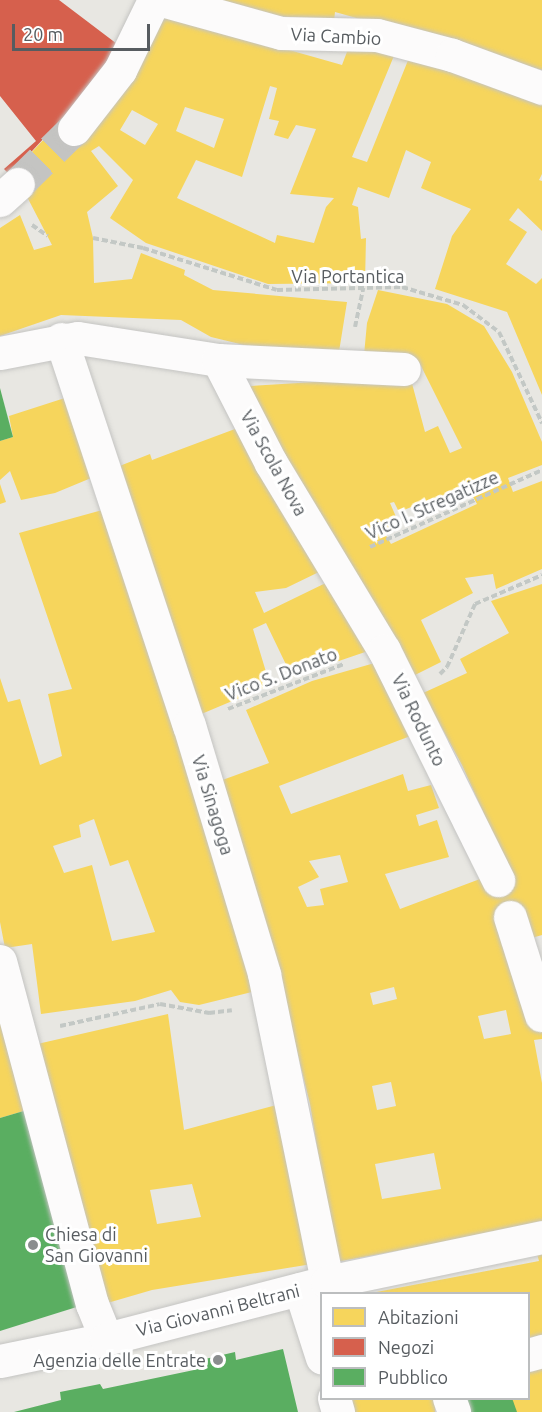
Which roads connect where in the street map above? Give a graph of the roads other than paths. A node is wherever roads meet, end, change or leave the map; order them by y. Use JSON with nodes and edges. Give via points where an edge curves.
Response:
{"nodes":[{"id":1,"x":154,"y":0,"type":"edge"},
{"id":2,"x":162,"y":0,"type":"edge"},
{"id":3,"x":542,"y":88,"type":"edge"},
{"id":4,"x":74,"y":129,"type":"tunnel mouth"},
{"id":5,"x":61,"y":339,"type":"junction"},
{"id":6,"x":0,"y":353,"type":"edge"},
{"id":7,"x":218,"y":360,"type":"junction"},
{"id":8,"x":404,"y":369,"type":"dead end"},
{"id":9,"x":334,"y":564,"type":"joint"},
{"id":10,"x":498,"y":880,"type":"dead end"},
{"id":11,"x":510,"y":917,"type":"dead end"},
{"id":12,"x":0,"y":961,"type":"edge"},
{"id":13,"x":541,"y":1015,"type":"edge"},
{"id":14,"x":542,"y":1237,"type":"edge"},
{"id":15,"x":314,"y":1286,"type":"junction"},
{"id":16,"x":106,"y":1339,"type":"junction"},
{"id":17,"x":320,"y":1348,"type":"edge"},
{"id":18,"x":0,"y":1361,"type":"edge"}],
"edges":[{"from":1,"to":4,"type":"street","via":[[120,70]]},
{"from":2,"to":3,"type":"street","name":"Via Cambio","via":[[281,33],[376,35],[452,56]]},
{"from":5,"to":6,"type":"street"},
{"from":5,"to":7,"type":"street","via":[[97,339]]},
{"from":5,"to":15,"type":"street","name":"Via Sinagoga","via":[[189,725],[270,999]]},
{"from":7,"to":8,"type":"street"},
{"from":7,"to":9,"type":"street","name":"Via Scola Nova","via":[[271,463]]},
{"from":9,"to":10,"type":"street","name":"Via Rodunto","via":[[406,691]]},
{"from":11,"to":13,"type":"street"},
{"from":12,"to":16,"type":"street","via":[[92,1304]]},
{"from":14,"to":15,"type":"street","name":"Via Giovanni Beltrani"},
{"from":15,"to":16,"type":"street","name":"Via Giovanni Beltrani"},
{"from":15,"to":17,"type":"street","name":"Via Sinagoga"},
{"from":16,"to":18,"type":"street","name":"Via Giovanni Beltrani"}]}
